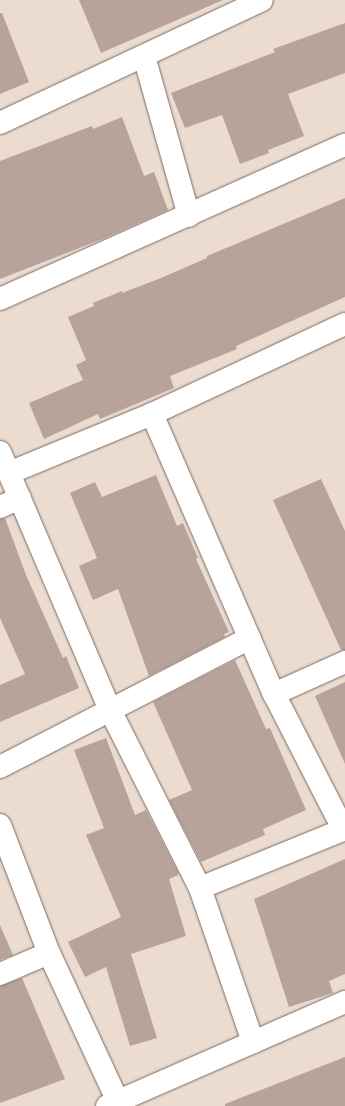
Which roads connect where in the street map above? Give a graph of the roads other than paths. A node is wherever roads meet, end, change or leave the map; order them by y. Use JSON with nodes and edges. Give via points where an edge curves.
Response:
{"nodes":[{"id":1,"x":262,"y":0,"type":"edge"},
{"id":2,"x":144,"y":56,"type":"junction"},
{"id":3,"x":0,"y":123,"type":"edge"},
{"id":4,"x":345,"y":145,"type":"edge"},
{"id":5,"x":189,"y":216,"type":"junction"},
{"id":6,"x":0,"y":299,"type":"edge"},
{"id":7,"x":345,"y":324,"type":"edge"},
{"id":8,"x":152,"y":414,"type":"junction"},
{"id":9,"x":0,"y":452,"type":"edge"},
{"id":10,"x":9,"y":473,"type":"junction"},
{"id":11,"x":20,"y":498,"type":"junction"},
{"id":12,"x":0,"y":507,"type":"edge"},
{"id":13,"x":250,"y":638,"type":"junction"},
{"id":14,"x":345,"y":662,"type":"edge"},
{"id":15,"x":274,"y":694,"type":"junction"},
{"id":16,"x":111,"y":712,"type":"junction"},
{"id":17,"x":0,"y":767,"type":"edge"},
{"id":18,"x":0,"y":825,"type":"edge"},
{"id":19,"x":344,"y":829,"type":"edge"},
{"id":20,"x":200,"y":888,"type":"junction"},
{"id":21,"x":49,"y":953,"type":"junction"},
{"id":22,"x":0,"y":974,"type":"edge"},
{"id":23,"x":345,"y":1002,"type":"edge"},
{"id":24,"x":254,"y":1042,"type":"junction"},
{"id":25,"x":115,"y":1104,"type":"edge"}],
"edges":[{"from":1,"to":2,"type":"street"},
{"from":2,"to":3,"type":"street"},
{"from":2,"to":5,"type":"street"},
{"from":4,"to":5,"type":"street"},
{"from":5,"to":6,"type":"street"},
{"from":7,"to":8,"type":"street"},
{"from":8,"to":10,"type":"street"},
{"from":8,"to":13,"type":"street"},
{"from":9,"to":10,"type":"street"},
{"from":10,"to":11,"type":"street"},
{"from":11,"to":12,"type":"street"},
{"from":11,"to":16,"type":"street"},
{"from":13,"to":15,"type":"street"},
{"from":13,"to":16,"type":"street"},
{"from":14,"to":15,"type":"street"},
{"from":15,"to":19,"type":"street"},
{"from":16,"to":17,"type":"street"},
{"from":16,"to":20,"type":"street"},
{"from":18,"to":21,"type":"street"},
{"from":19,"to":20,"type":"street"},
{"from":20,"to":24,"type":"street"},
{"from":21,"to":22,"type":"street"},
{"from":21,"to":25,"type":"street"},
{"from":23,"to":24,"type":"street"},
{"from":24,"to":25,"type":"street"}]}
